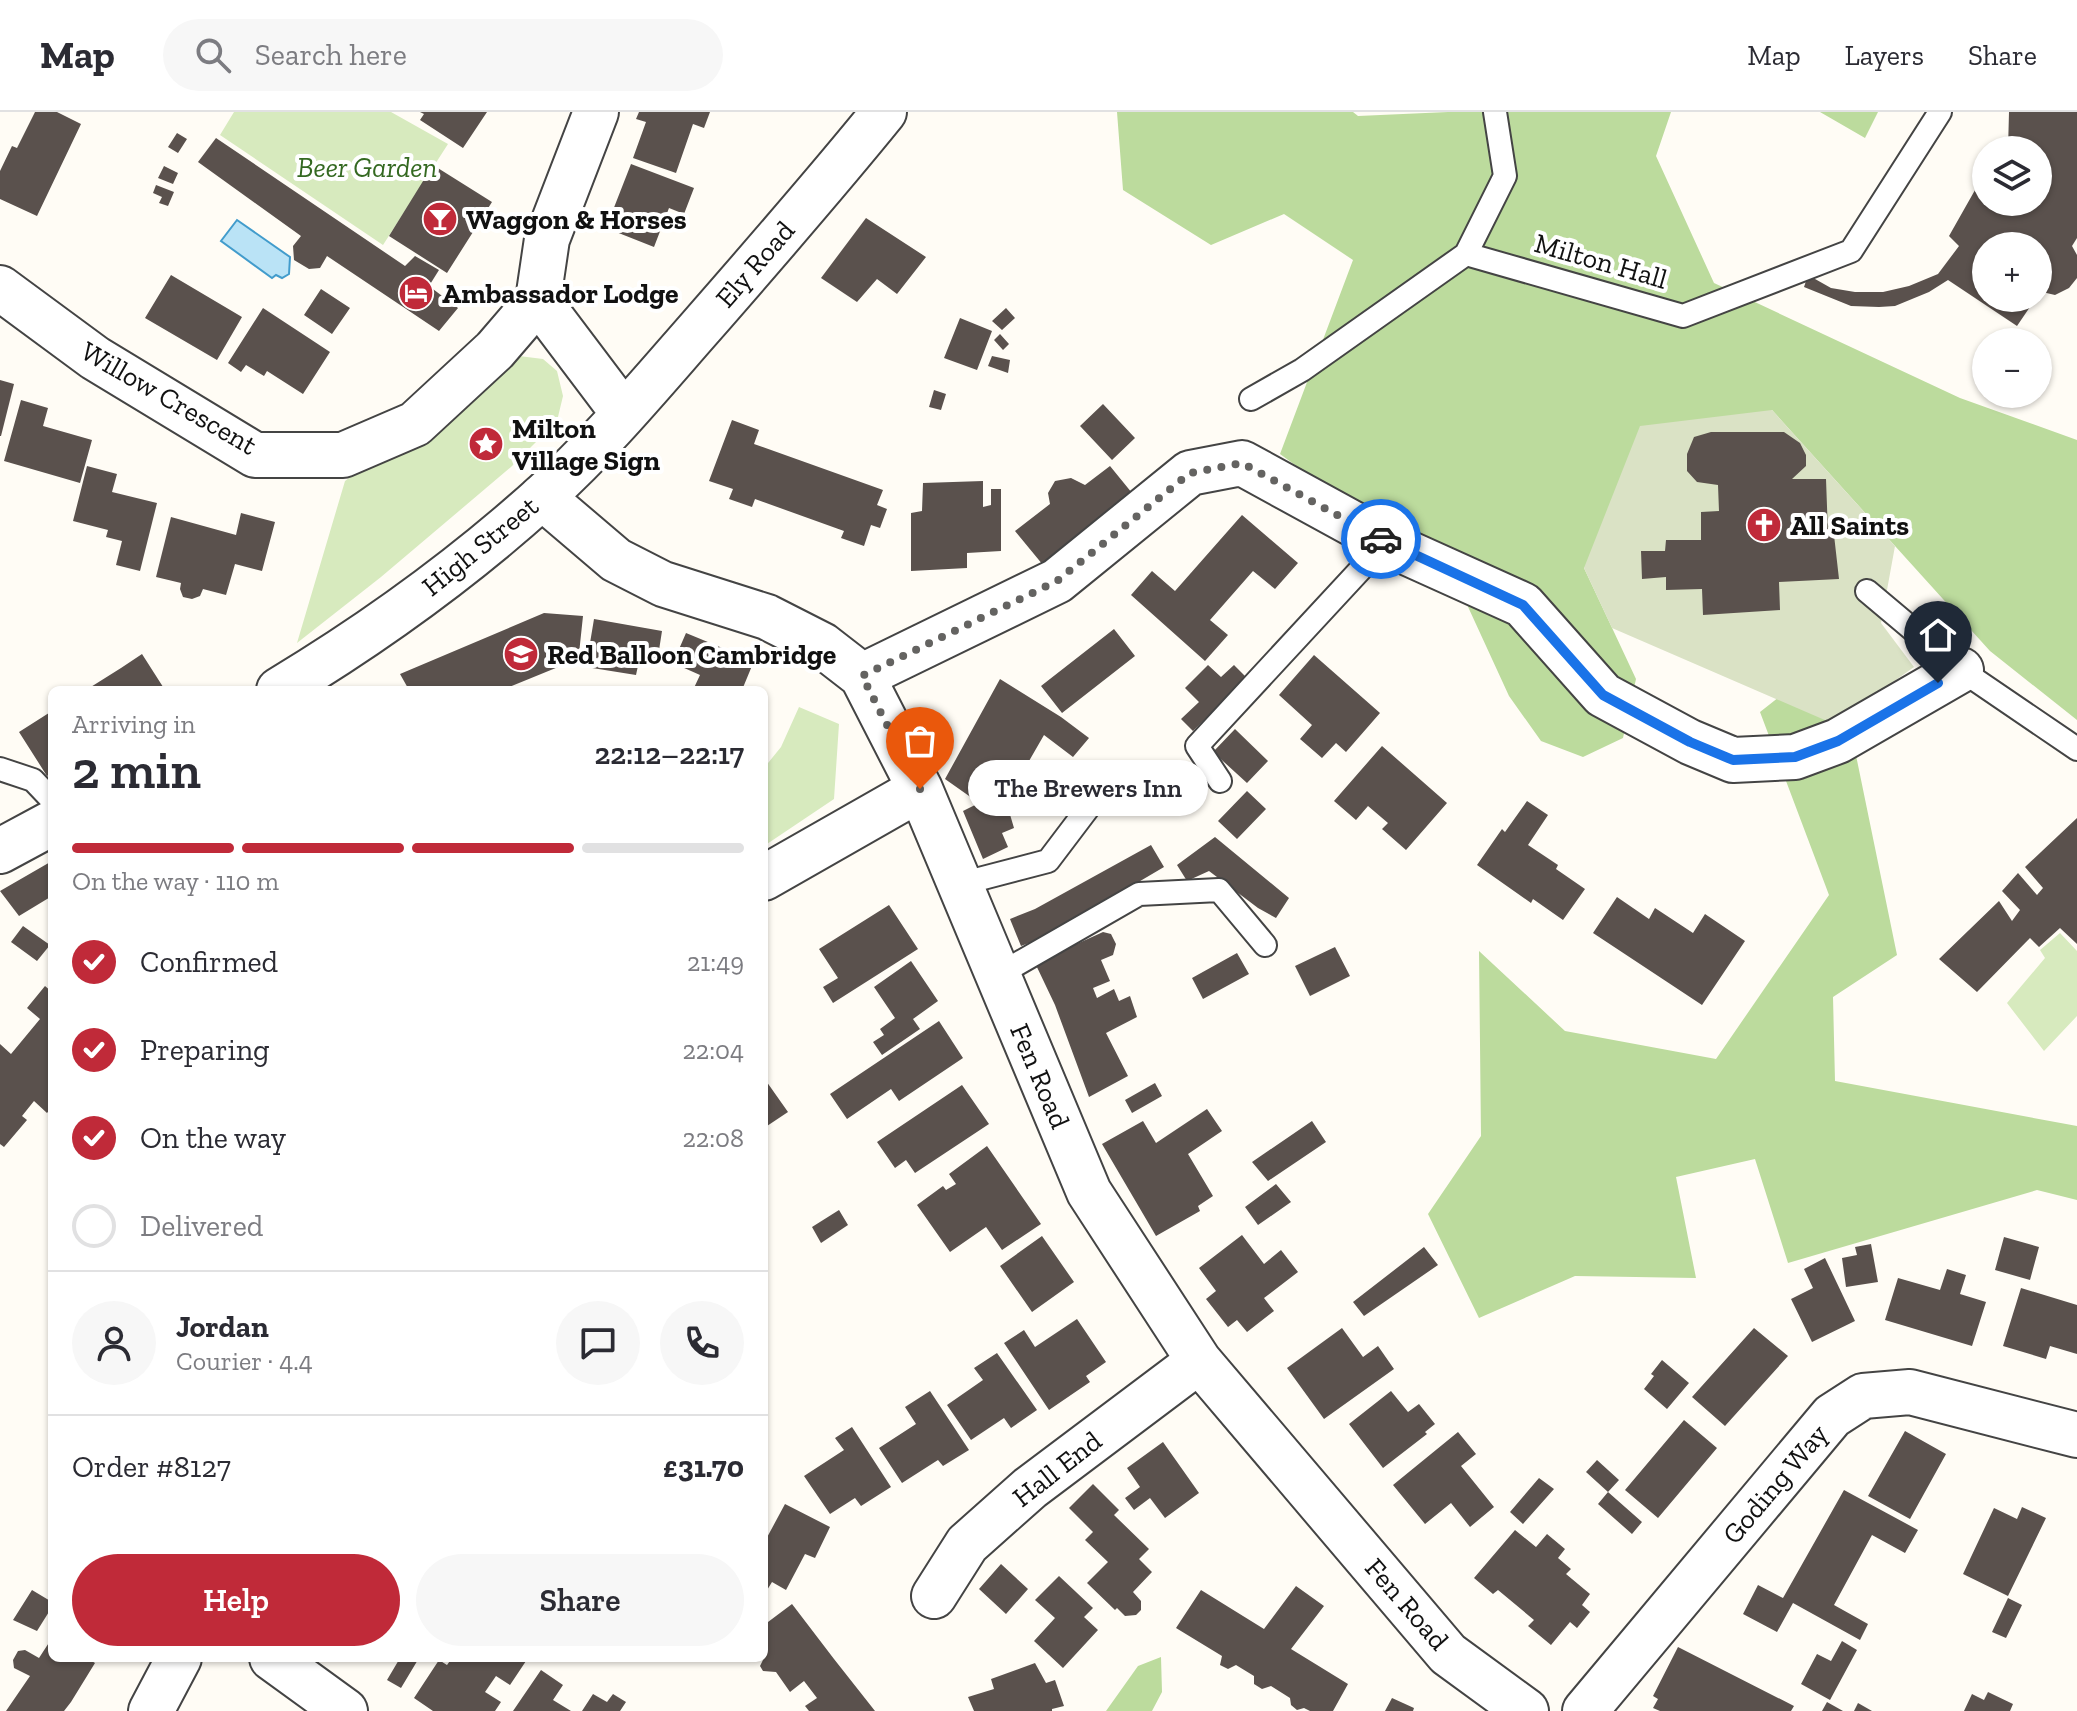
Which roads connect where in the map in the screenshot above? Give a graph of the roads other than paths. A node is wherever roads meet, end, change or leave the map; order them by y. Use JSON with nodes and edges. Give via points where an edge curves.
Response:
{"nodes":[{"id":1,"x":596,"y":112,"type":"edge"},
{"id":2,"x":884,"y":112,"type":"edge"},
{"id":3,"x":1495,"y":112,"type":"edge"},
{"id":4,"x":1940,"y":112,"type":"edge"},
{"id":5,"x":1466,"y":254,"type":"junction"},
{"id":6,"x":0,"y":288,"type":"edge"},
{"id":7,"x":538,"y":300,"type":"junction"},
{"id":8,"x":1251,"y":399,"type":"dead end"},
{"id":9,"x":624,"y":414,"type":"junction"},
{"id":10,"x":542,"y":497,"type":"junction"},
{"id":11,"x":1386,"y":542,"type":"junction"},
{"id":12,"x":1867,"y":591,"type":"dead end"},
{"id":13,"x":1961,"y":670,"type":"junction"},
{"id":14,"x":862,"y":676,"type":"junction"},
{"id":15,"x":286,"y":686,"type":"edge"},
{"id":16,"x":2077,"y":749,"type":"edge"},
{"id":17,"x":0,"y":769,"type":"edge"},
{"id":18,"x":1220,"y":781,"type":"dead end"},
{"id":19,"x":1104,"y":787,"type":"dead end"},
{"id":20,"x":920,"y":789,"type":"junction"},
{"id":21,"x":48,"y":796,"type":"edge"},
{"id":22,"x":48,"y":825,"type":"edge"},
{"id":23,"x":0,"y":851,"type":"edge"},
{"id":24,"x":768,"y":876,"type":"edge"},
{"id":25,"x":960,"y":884,"type":"junction"},
{"id":26,"x":1265,"y":945,"type":"dead end"},
{"id":27,"x":998,"y":975,"type":"junction"},
{"id":28,"x":1199,"y":1361,"type":"junction"},
{"id":29,"x":2077,"y":1435,"type":"edge"},
{"id":30,"x":934,"y":1596,"type":"dead end"},
{"id":31,"x":177,"y":1662,"type":"edge"},
{"id":32,"x":278,"y":1662,"type":"edge"},
{"id":33,"x":151,"y":1711,"type":"edge"},
{"id":34,"x":345,"y":1711,"type":"edge"},
{"id":35,"x":1526,"y":1711,"type":"edge"},
{"id":36,"x":1585,"y":1711,"type":"edge"}],
"edges":[{"from":1,"to":7,"type":"street","via":[[547,239]]},
{"from":2,"to":9,"type":"street","name":"Ely Road"},
{"from":3,"to":5,"type":"lane","via":[[1505,176]]},
{"from":4,"to":5,"type":"lane","name":"Milton Hall","via":[[1851,251],[1683,316]]},
{"from":5,"to":8,"type":"lane","via":[[1302,370]]},
{"from":6,"to":7,"type":"street","name":"Willow Crescent","via":[[95,358],[255,455],[343,455],[415,424],[495,350]]},
{"from":7,"to":9,"type":"street"},
{"from":9,"to":10,"type":"street","name":"High Street"},
{"from":10,"to":14,"type":"street","name":"Fen Road","via":[[616,560],[663,584],[767,617],[822,645]]},
{"from":10,"to":15,"type":"street","name":"High Street","via":[[353,645]]},
{"from":11,"to":13,"type":"street","via":[[1523,605],[1603,695],[1733,760],[1795,757],[1838,741]]},
{"from":11,"to":14,"type":"street","via":[[1242,463],[1190,473],[1057,581]]},
{"from":11,"to":18,"type":"lane","via":[[1197,746]]},
{"from":12,"to":13,"type":"lane"},
{"from":13,"to":16,"type":"lane"},
{"from":14,"to":20,"type":"street","name":"Fen Road"},
{"from":17,"to":21,"type":"lane","via":[[33,780]]},
{"from":19,"to":25,"type":"lane","via":[[1048,861]]},
{"from":20,"to":24,"type":"street"},
{"from":20,"to":25,"type":"street","name":"Fen Road"},
{"from":22,"to":23,"type":"street"},
{"from":25,"to":27,"type":"street","name":"Fen Road"},
{"from":26,"to":27,"type":"lane","via":[[1219,890],[1139,894]]},
{"from":27,"to":28,"type":"street","name":"Fen Road","via":[[1089,1192]]},
{"from":28,"to":30,"type":"street","name":"Hall End","via":[[1030,1488],[967,1544]]},
{"from":28,"to":35,"type":"street","name":"Fen Road","via":[[1448,1654]]},
{"from":29,"to":36,"type":"street","name":"Goding Way","via":[[1910,1392],[1863,1396],[1832,1416]]},
{"from":31,"to":33,"type":"street"},
{"from":32,"to":34,"type":"street"}]}
